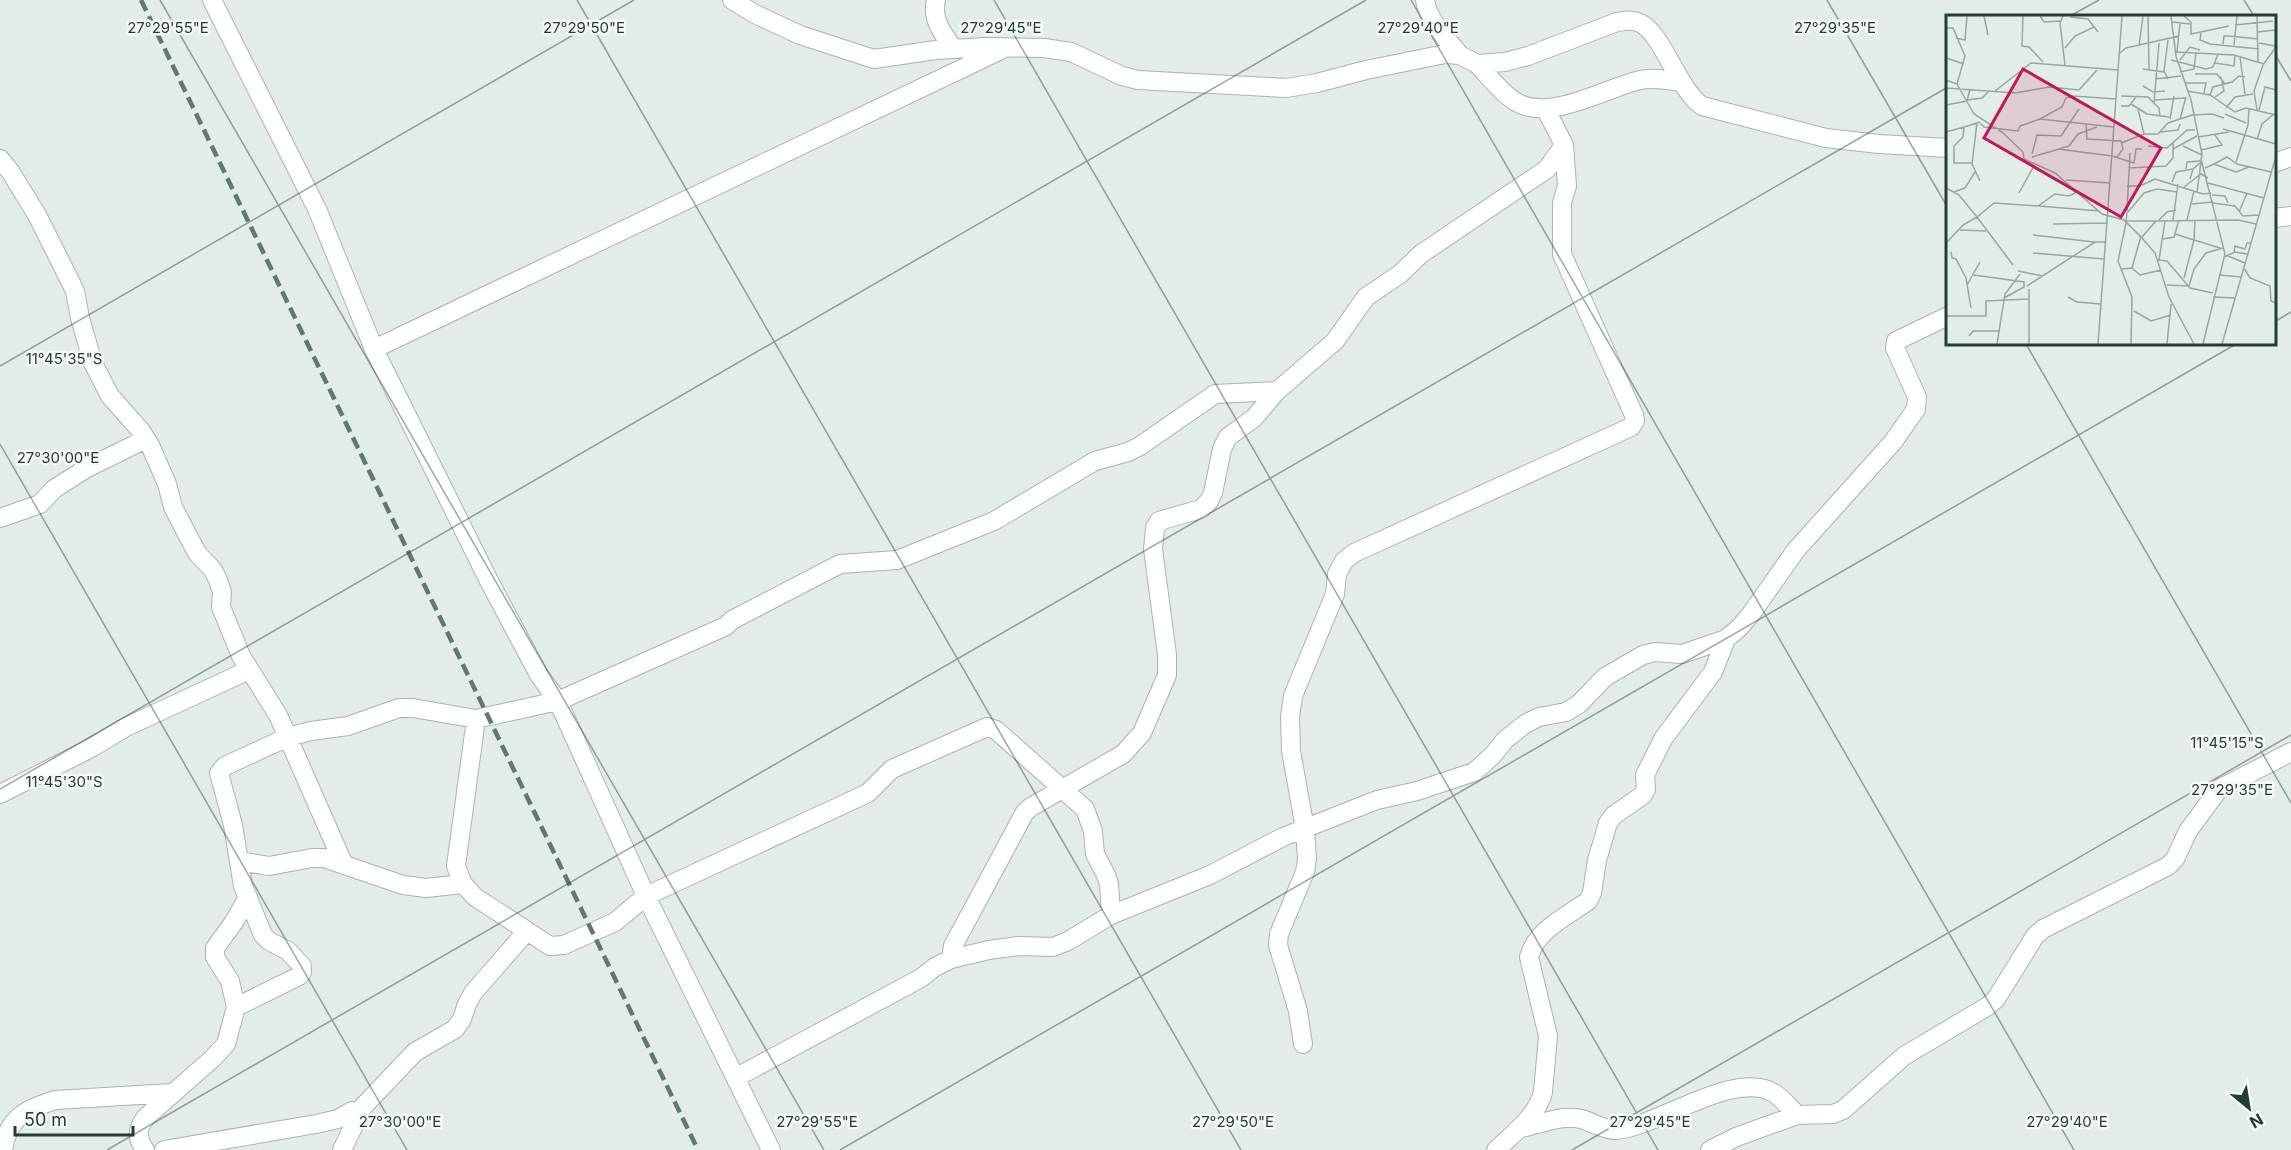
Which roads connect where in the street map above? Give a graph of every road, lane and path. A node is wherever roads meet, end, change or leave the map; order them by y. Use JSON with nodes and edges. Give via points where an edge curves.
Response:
{"nodes":[{"id":1,"x":213,"y":0,"type":"edge"},
{"id":2,"x":732,"y":0,"type":"edge"},
{"id":3,"x":936,"y":0,"type":"edge"},
{"id":4,"x":1425,"y":0,"type":"edge"},
{"id":5,"x":1006,"y":48,"type":"junction"},
{"id":6,"x":954,"y":49,"type":"junction"},
{"id":7,"x":1460,"y":56,"type":"junction"},
{"id":8,"x":1477,"y":64,"type":"junction"},
{"id":9,"x":1681,"y":82,"type":"junction"},
{"id":10,"x":1545,"y":108,"type":"junction"},
{"id":11,"x":1564,"y":145,"type":"junction"},
{"id":12,"x":1946,"y":148,"type":"edge"},
{"id":13,"x":2291,"y":157,"type":"edge"},
{"id":14,"x":0,"y":159,"type":"edge"},
{"id":15,"x":2276,"y":162,"type":"edge"},
{"id":16,"x":2291,"y":216,"type":"edge"},
{"id":17,"x":2276,"y":218,"type":"edge"},
{"id":18,"x":1946,"y":316,"type":"edge"},
{"id":19,"x":374,"y":349,"type":"junction"},
{"id":20,"x":1277,"y":391,"type":"junction"},
{"id":21,"x":146,"y":439,"type":"junction"},
{"id":22,"x":0,"y":518,"type":"edge"},
{"id":23,"x":1726,"y":639,"type":"junction"},
{"id":24,"x":249,"y":670,"type":"junction"},
{"id":25,"x":558,"y":701,"type":"junction"},
{"id":26,"x":476,"y":719,"type":"junction"},
{"id":27,"x":288,"y":737,"type":"junction"},
{"id":28,"x":2291,"y":753,"type":"edge"},
{"id":29,"x":1062,"y":789,"type":"junction"},
{"id":30,"x":0,"y":794,"type":"edge"},
{"id":31,"x":1305,"y":829,"type":"junction"},
{"id":32,"x":239,"y":861,"type":"junction"},
{"id":33,"x":344,"y":865,"type":"junction"},
{"id":34,"x":463,"y":884,"type":"junction"},
{"id":35,"x":646,"y":896,"type":"junction"},
{"id":36,"x":248,"y":897,"type":"junction"},
{"id":37,"x":1111,"y":915,"type":"junction"},
{"id":38,"x":527,"y":931,"type":"junction"},
{"id":39,"x":951,"y":959,"type":"junction"},
{"id":40,"x":236,"y":1007,"type":"junction"},
{"id":41,"x":1303,"y":1044,"type":"dead end"},
{"id":42,"x":737,"y":1077,"type":"junction"},
{"id":43,"x":172,"y":1093,"type":"junction"},
{"id":44,"x":357,"y":1113,"type":"junction"},
{"id":45,"x":1797,"y":1115,"type":"junction"},
{"id":46,"x":1518,"y":1129,"type":"junction"},
{"id":47,"x":3,"y":1150,"type":"edge"},
{"id":48,"x":145,"y":1150,"type":"edge"},
{"id":49,"x":164,"y":1150,"type":"edge"},
{"id":50,"x":342,"y":1150,"type":"edge"},
{"id":51,"x":771,"y":1150,"type":"edge"},
{"id":52,"x":1496,"y":1150,"type":"edge"},
{"id":53,"x":1710,"y":1150,"type":"edge"}],
"edges":[{"from":1,"to":19,"type":"street","via":[[317,209]]},
{"from":2,"to":6,"type":"street","via":[[800,35],[874,59]]},
{"from":3,"to":6,"type":"street","via":[[939,27]]},
{"from":4,"to":7,"type":"street","via":[[1431,18]]},
{"from":5,"to":6,"type":"street"},
{"from":5,"to":7,"type":"street","via":[[1071,52],[1138,80],[1286,88],[1445,54]]},
{"from":5,"to":19,"type":"street"},
{"from":7,"to":8,"type":"street"},
{"from":8,"to":9,"type":"street","via":[[1528,56],[1630,20],[1642,24],[1653,36]]},
{"from":8,"to":10,"type":"street","via":[[1514,102],[1530,109]]},
{"from":9,"to":10,"type":"street","via":[[1642,80],[1587,99]]},
{"from":9,"to":12,"type":"street","via":[[1688,95],[1702,106],[1811,135]]},
{"from":10,"to":11,"type":"street"},
{"from":11,"to":20,"type":"street","via":[[1546,169],[1421,254],[1366,297],[1335,341]]},
{"from":11,"to":31,"type":"street","via":[[1567,186],[1562,203],[1562,254],[1635,421],[1631,427],[1354,553],[1344,561],[1337,574],[1335,594],[1293,696],[1291,751]]},
{"from":13,"to":15,"type":"street"},
{"from":14,"to":21,"type":"street","via":[[40,220],[75,291],[93,363],[110,396]]},
{"from":16,"to":17,"type":"street"},
{"from":18,"to":23,"type":"street","via":[[1896,341],[1895,348],[1917,397],[1916,409],[1893,442],[1796,550],[1751,614]]},
{"from":19,"to":25,"type":"street","via":[[488,579],[539,675]]},
{"from":20,"to":25,"type":"street","via":[[1215,394],[1140,446],[1095,461],[994,521],[897,560],[840,564],[726,626]]},
{"from":20,"to":29,"type":"street","via":[[1254,418],[1228,437],[1209,501],[1201,508],[1166,517],[1155,528],[1153,549],[1167,675],[1142,733],[1123,754]]},
{"from":21,"to":22,"type":"street","via":[[87,468],[54,489],[40,504]]},
{"from":21,"to":24,"type":"street","via":[[197,553],[218,580],[222,612]]},
{"from":23,"to":31,"type":"street","via":[[1682,654],[1643,655],[1605,677],[1566,712],[1526,724],[1474,771],[1377,800]]},
{"from":23,"to":46,"type":"street","via":[[1713,672],[1663,739],[1645,775],[1643,795],[1608,823],[1588,901],[1532,946],[1529,957],[1548,1036],[1541,1101]]},
{"from":24,"to":27,"type":"street"},
{"from":24,"to":30,"type":"street","via":[[126,727]]},
{"from":25,"to":26,"type":"street"},
{"from":25,"to":35,"type":"street"},
{"from":26,"to":27,"type":"street","via":[[399,708],[348,726]]},
{"from":26,"to":34,"type":"street","via":[[456,866]]},
{"from":27,"to":32,"type":"street","via":[[242,757],[219,773]]},
{"from":27,"to":33,"type":"street"},
{"from":28,"to":45,"type":"street","via":[[2220,789],[2188,831],[2168,866],[2043,929],[1988,1006],[1904,1056],[1843,1110]]},
{"from":29,"to":35,"type":"street","via":[[996,730],[987,727],[892,769],[868,793]]},
{"from":29,"to":37,"type":"street","via":[[1085,808],[1095,854],[1109,884]]},
{"from":29,"to":39,"type":"street","via":[[1025,812],[953,946]]},
{"from":31,"to":37,"type":"street","via":[[1210,875]]},
{"from":31,"to":41,"type":"street","via":[[1305,872],[1278,945],[1298,1011]]},
{"from":32,"to":33,"type":"street","via":[[269,866],[324,858]]},
{"from":32,"to":36,"type":"street"},
{"from":33,"to":34,"type":"street","via":[[415,888]]},
{"from":34,"to":38,"type":"street","via":[[475,897]]},
{"from":35,"to":38,"type":"street","via":[[615,922],[558,947]]},
{"from":35,"to":42,"type":"street"},
{"from":36,"to":40,"type":"street","via":[[215,948],[215,957],[230,981]]},
{"from":36,"to":40,"type":"street","via":[[263,935],[288,951],[302,966],[302,972]]},
{"from":37,"to":39,"type":"street","via":[[1053,947],[1004,947]]},
{"from":38,"to":44,"type":"street","via":[[473,993],[455,1029],[415,1053]]},
{"from":39,"to":42,"type":"street"},
{"from":40,"to":43,"type":"street","via":[[226,1044]]},
{"from":42,"to":51,"type":"street"},
{"from":43,"to":47,"type":"street","via":[[55,1100],[19,1116],[5,1135]]},
{"from":43,"to":48,"type":"street","via":[[138,1127]]},
{"from":44,"to":49,"type":"street","via":[[316,1124]]},
{"from":44,"to":50,"type":"street"},
{"from":45,"to":46,"type":"street","via":[[1774,1092],[1741,1087],[1617,1130],[1566,1118]]},
{"from":45,"to":53,"type":"street"},
{"from":46,"to":52,"type":"street"}]}
